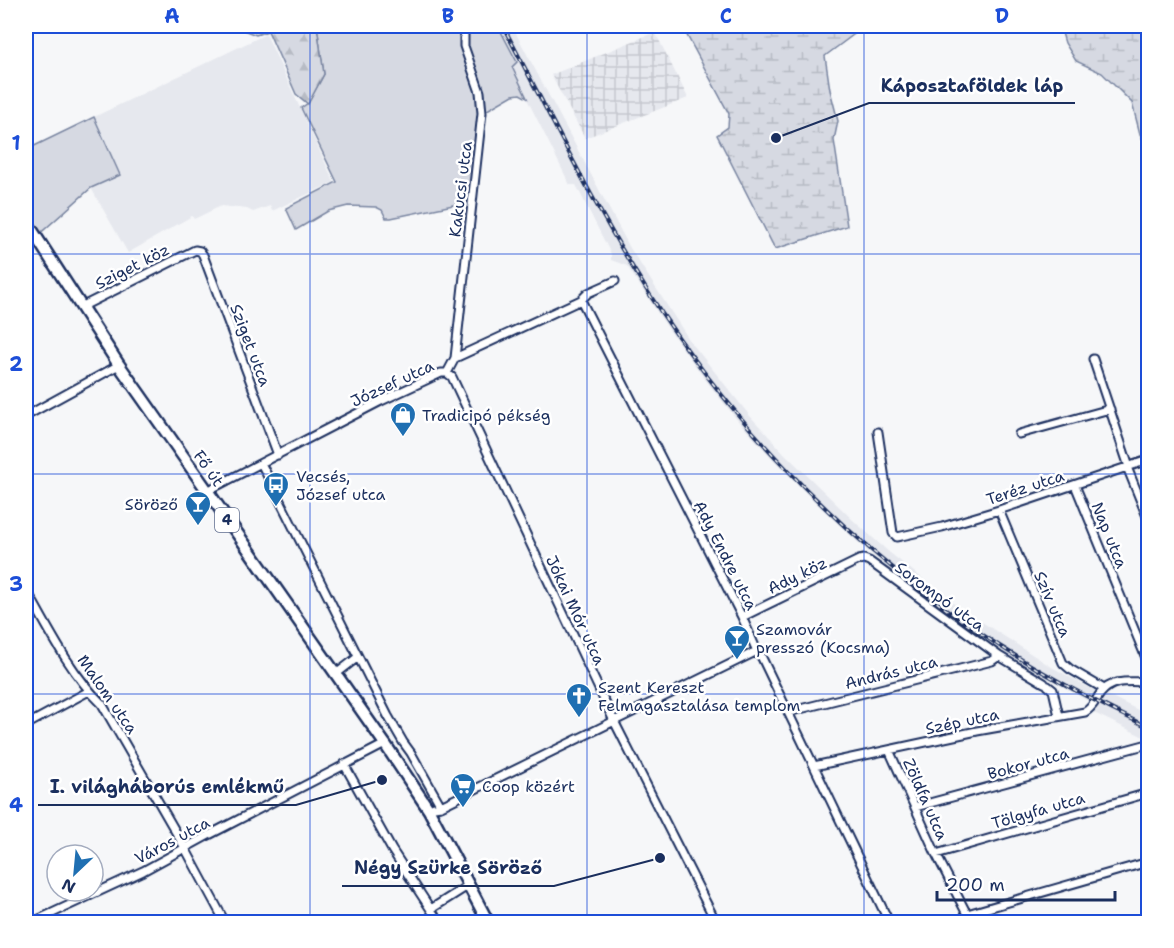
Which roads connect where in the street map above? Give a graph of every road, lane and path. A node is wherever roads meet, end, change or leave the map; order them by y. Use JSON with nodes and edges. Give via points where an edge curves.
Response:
{"nodes":[{"id":1,"x":464,"y":26,"type":"edge"},
{"id":2,"x":26,"y":222,"type":"edge"},
{"id":3,"x":195,"y":250,"type":"joint"},
{"id":4,"x":615,"y":281,"type":"dead end"},
{"id":5,"x":581,"y":300,"type":"junction"},
{"id":6,"x":81,"y":307,"type":"junction"},
{"id":7,"x":455,"y":358,"type":"junction"},
{"id":8,"x":1093,"y":359,"type":"dead end"},
{"id":9,"x":120,"y":365,"type":"junction"},
{"id":10,"x":447,"y":373,"type":"junction"},
{"id":11,"x":1110,"y":410,"type":"junction"},
{"id":12,"x":26,"y":416,"type":"edge"},
{"id":13,"x":878,"y":432,"type":"dead end"},
{"id":14,"x":1019,"y":434,"type":"dead end"},
{"id":15,"x":278,"y":455,"type":"junction"},
{"id":16,"x":1149,"y":460,"type":"edge"},
{"id":17,"x":261,"y":463,"type":"junction"},
{"id":18,"x":1128,"y":467,"type":"junction"},
{"id":19,"x":1075,"y":485,"type":"junction"},
{"id":20,"x":207,"y":491,"type":"junction"},
{"id":21,"x":999,"y":510,"type":"junction"},
{"id":22,"x":1149,"y":519,"type":"edge"},
{"id":23,"x":864,"y":559,"type":"joint"},
{"id":24,"x":27,"y":593,"type":"edge"},
{"id":25,"x":742,"y":617,"type":"junction"},
{"id":26,"x":757,"y":651,"type":"junction"},
{"id":27,"x":999,"y":656,"type":"junction"},
{"id":28,"x":358,"y":657,"type":"junction"},
{"id":29,"x":1149,"y":663,"type":"edge"},
{"id":30,"x":336,"y":674,"type":"junction"},
{"id":31,"x":1149,"y":682,"type":"edge"},
{"id":32,"x":1104,"y":689,"type":"junction"},
{"id":33,"x":89,"y":691,"type":"junction"},
{"id":34,"x":788,"y":712,"type":"junction"},
{"id":35,"x":1059,"y":716,"type":"junction"},
{"id":36,"x":614,"y":721,"type":"junction"},
{"id":37,"x":26,"y":725,"type":"edge"},
{"id":38,"x":403,"y":742,"type":"junction"},
{"id":39,"x":1149,"y":744,"type":"edge"},
{"id":40,"x":387,"y":747,"type":"junction"},
{"id":41,"x":889,"y":750,"type":"junction"},
{"id":42,"x":344,"y":764,"type":"junction"},
{"id":43,"x":814,"y":766,"type":"junction"},
{"id":44,"x":1149,"y":793,"type":"edge"},
{"id":45,"x":441,"y":806,"type":"junction"},
{"id":46,"x":915,"y":807,"type":"junction"},
{"id":47,"x":429,"y":810,"type":"junction"},
{"id":48,"x":185,"y":848,"type":"junction"},
{"id":49,"x":936,"y":854,"type":"junction"},
{"id":50,"x":1149,"y":862,"type":"edge"},
{"id":51,"x":469,"y":885,"type":"junction"},
{"id":52,"x":431,"y":909,"type":"junction"},
{"id":53,"x":967,"y":915,"type":"junction"},
{"id":54,"x":33,"y":922,"type":"edge"},
{"id":55,"x":225,"y":922,"type":"edge"},
{"id":56,"x":439,"y":922,"type":"edge"},
{"id":57,"x":488,"y":922,"type":"edge"},
{"id":58,"x":716,"y":922,"type":"edge"},
{"id":59,"x":889,"y":922,"type":"edge"},
{"id":60,"x":971,"y":922,"type":"edge"}],
"edges":[{"from":1,"to":7,"type":"street","name":"Kakucsi utca","via":[[464,46],[480,92],[482,113]]},
{"from":2,"to":6,"type":"main road","name":"Fő út","number":"4"},
{"from":3,"to":6,"type":"street","name":"Sziget köz"},
{"from":3,"to":15,"type":"street","name":"Sziget utca","via":[[203,255]]},
{"from":4,"to":5,"type":"street","name":"József utca","via":[[588,292]]},
{"from":5,"to":7,"type":"street","name":"József utca"},
{"from":5,"to":25,"type":"street","name":"Ady Endre utca"},
{"from":6,"to":9,"type":"main road","name":"Fő út","number":"4"},
{"from":7,"to":10,"type":"street","name":"József utca"},
{"from":8,"to":11,"type":"street"},
{"from":9,"to":12,"type":"street"},
{"from":9,"to":20,"type":"main road","name":"Fő út","number":"4"},
{"from":10,"to":15,"type":"street","name":"József utca","via":[[381,401]]},
{"from":10,"to":36,"type":"street","name":"Jókai Mór utca"},
{"from":11,"to":14,"type":"street"},
{"from":11,"to":18,"type":"street"},
{"from":13,"to":21,"type":"street","name":"Teréz utca","via":[[893,533],[897,537]]},
{"from":15,"to":17,"type":"street","name":"József utca"},
{"from":16,"to":18,"type":"street","name":"Teréz utca"},
{"from":17,"to":20,"type":"street","name":"József utca"},
{"from":17,"to":28,"type":"street"},
{"from":18,"to":19,"type":"street","name":"Teréz utca"},
{"from":18,"to":22,"type":"street"},
{"from":19,"to":21,"type":"street","name":"Teréz utca"},
{"from":19,"to":29,"type":"street","name":"Nap utca"},
{"from":20,"to":30,"type":"main road","name":"Fő út","number":"4"},
{"from":21,"to":32,"type":"street","name":"Szív utca","via":[[1063,663]]},
{"from":23,"to":25,"type":"street","name":"Ady köz"},
{"from":23,"to":27,"type":"street","name":"Sorompó utca"},
{"from":24,"to":33,"type":"street","name":"Malom utca"},
{"from":25,"to":26,"type":"street","name":"Ady Endre utca"},
{"from":26,"to":34,"type":"street","name":"Ady Endre utca"},
{"from":26,"to":36,"type":"street"},
{"from":27,"to":34,"type":"street","name":"András utca","via":[[992,661]]},
{"from":27,"to":35,"type":"street","name":"Sorompó utca","via":[[1053,690]]},
{"from":28,"to":30,"type":"street"},
{"from":28,"to":38,"type":"street"},
{"from":30,"to":40,"type":"main road","name":"Fő út","number":"4"},
{"from":31,"to":32,"type":"street","via":[[1117,682]]},
{"from":32,"to":35,"type":"street","name":"Szép utca","via":[[1085,712]]},
{"from":33,"to":37,"type":"street"},
{"from":33,"to":48,"type":"street","name":"Malom utca","via":[[102,704]]},
{"from":34,"to":43,"type":"street","name":"Ady Endre utca"},
{"from":35,"to":41,"type":"street","name":"Szép utca"},
{"from":36,"to":45,"type":"street"},
{"from":36,"to":58,"type":"street","name":"Jókai Mór utca"},
{"from":38,"to":40,"type":"street"},
{"from":38,"to":45,"type":"street"},
{"from":39,"to":46,"type":"street","name":"Bokor utca"},
{"from":40,"to":42,"type":"street","name":"Város utca"},
{"from":40,"to":47,"type":"main road","name":"Fő út","number":"4"},
{"from":41,"to":43,"type":"street","name":"Szép utca"},
{"from":41,"to":46,"type":"street","name":"Zöldfa utca"},
{"from":42,"to":48,"type":"street","name":"Város utca"},
{"from":42,"to":52,"type":"street","via":[[392,850]]},
{"from":43,"to":59,"type":"street","name":"Ady Endre utca"},
{"from":44,"to":49,"type":"street","name":"Tölgyfa utca"},
{"from":45,"to":47,"type":"street"},
{"from":46,"to":49,"type":"street","name":"Zöldfa utca"},
{"from":47,"to":51,"type":"main road","name":"Fő út","number":"4"},
{"from":48,"to":54,"type":"street","name":"Város utca"},
{"from":48,"to":55,"type":"street","name":"Malom utca"},
{"from":49,"to":53,"type":"street","name":"Zöldfa utca"},
{"from":50,"to":53,"type":"street"},
{"from":51,"to":52,"type":"street"},
{"from":51,"to":57,"type":"main road","name":"Fő út","number":"4"},
{"from":52,"to":56,"type":"street"},
{"from":53,"to":60,"type":"street","name":"Zöldfa utca"}]}
